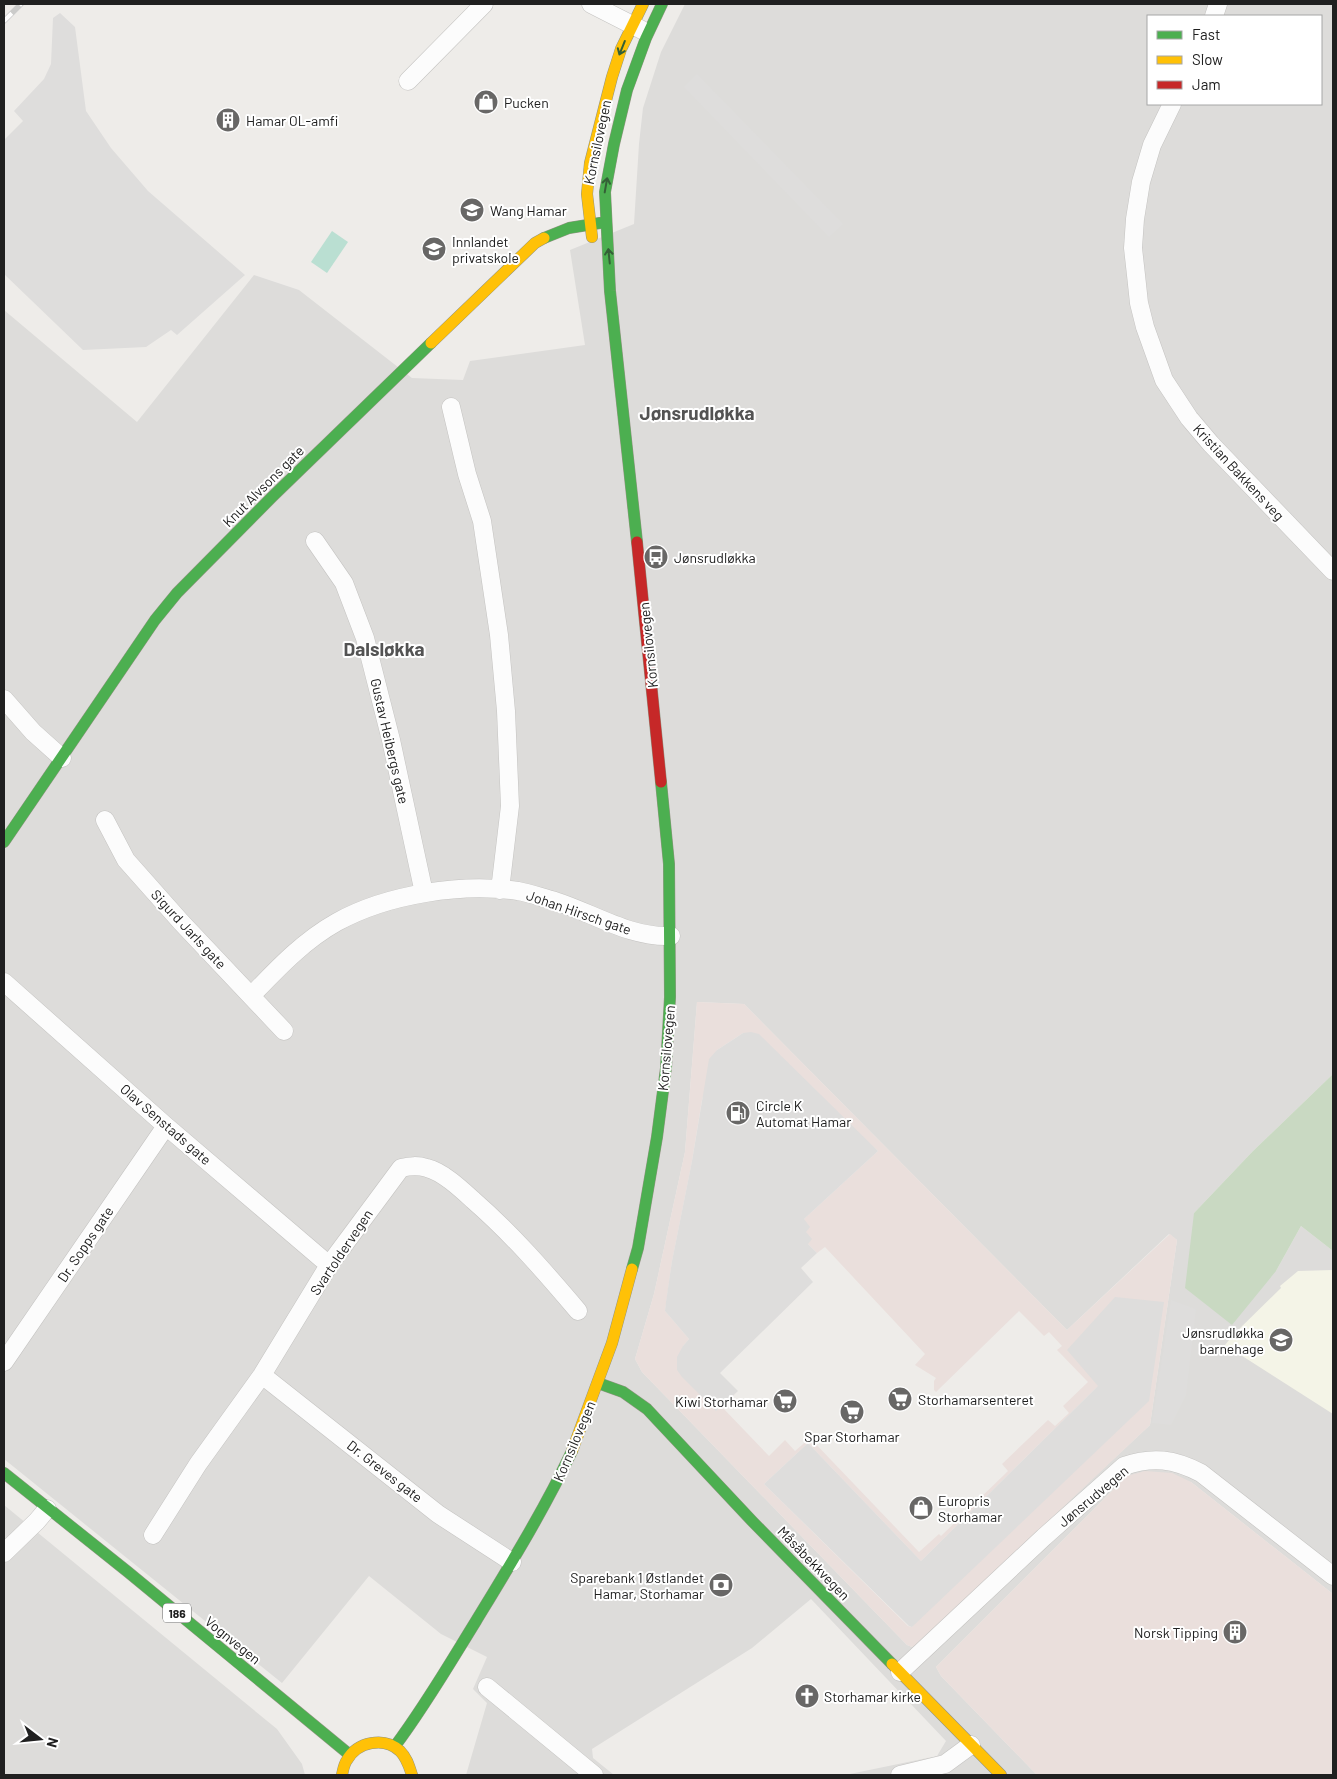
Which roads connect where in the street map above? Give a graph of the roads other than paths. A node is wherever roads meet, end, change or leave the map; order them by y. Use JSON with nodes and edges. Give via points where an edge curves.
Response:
{"nodes":[{"id":1,"x":484,"y":4,"type":"edge"},
{"id":2,"x":591,"y":4,"type":"edge"},
{"id":3,"x":643,"y":4,"type":"edge"},
{"id":4,"x":662,"y":4,"type":"edge"},
{"id":5,"x":640,"y":28,"type":"junction"},
{"id":6,"x":408,"y":81,"type":"dead end"},
{"id":7,"x":1172,"y":105,"type":"edge"},
{"id":8,"x":606,"y":222,"type":"junction"},
{"id":9,"x":590,"y":223,"type":"junction"},
{"id":10,"x":610,"y":291,"type":"junction"},
{"id":11,"x":451,"y":406,"type":"dead end"},
{"id":12,"x":315,"y":541,"type":"dead end"},
{"id":13,"x":1333,"y":571,"type":"edge"},
{"id":14,"x":4,"y":699,"type":"edge"},
{"id":15,"x":62,"y":758,"type":"junction"},
{"id":16,"x":105,"y":820,"type":"dead end"},
{"id":17,"x":4,"y":842,"type":"edge"},
{"id":18,"x":500,"y":890,"type":"junction"},
{"id":19,"x":424,"y":893,"type":"junction"},
{"id":20,"x":671,"y":936,"type":"junction"},
{"id":21,"x":4,"y":982,"type":"edge"},
{"id":22,"x":250,"y":996,"type":"junction"},
{"id":23,"x":284,"y":1031,"type":"dead end"},
{"id":24,"x":166,"y":1126,"type":"junction"},
{"id":25,"x":329,"y":1264,"type":"junction"},
{"id":26,"x":578,"y":1311,"type":"dead end"},
{"id":27,"x":4,"y":1362,"type":"edge"},
{"id":28,"x":262,"y":1375,"type":"junction"},
{"id":29,"x":598,"y":1383,"type":"junction"},
{"id":30,"x":4,"y":1473,"type":"edge"},
{"id":31,"x":47,"y":1509,"type":"junction"},
{"id":32,"x":153,"y":1534,"type":"dead end"},
{"id":33,"x":4,"y":1553,"type":"edge"},
{"id":34,"x":512,"y":1562,"type":"junction"},
{"id":35,"x":1333,"y":1576,"type":"edge"},
{"id":36,"x":900,"y":1672,"type":"junction"},
{"id":37,"x":487,"y":1687,"type":"dead end"},
{"id":38,"x":971,"y":1745,"type":"junction"},
{"id":39,"x":395,"y":1746,"type":"junction"},
{"id":40,"x":350,"y":1755,"type":"junction"},
{"id":41,"x":342,"y":1775,"type":"edge"},
{"id":42,"x":412,"y":1775,"type":"edge"},
{"id":43,"x":594,"y":1775,"type":"edge"},
{"id":44,"x":900,"y":1775,"type":"edge"},
{"id":45,"x":1001,"y":1775,"type":"edge"}],
"edges":[{"from":1,"to":6,"type":"street"},
{"from":2,"to":5,"type":"street"},
{"from":3,"to":5,"type":"main road","name":"Kornsilovegen"},
{"from":4,"to":5,"type":"main road","name":"Kornsilovegen"},
{"from":8,"to":5,"type":"main road","name":"Kornsilovegen","one_way":true,"via":[[605,192]]},
{"from":5,"to":9,"type":"main road","name":"Kornsilovegen","one_way":true,"via":[[621,49],[612,77],[590,163],[587,194]]},
{"from":7,"to":13,"type":"street","name":"Kristian Bakkens veg","via":[[1152,145],[1135,219],[1136,275],[1145,327],[1164,380],[1189,418]]},
{"from":8,"to":9,"type":"main road","name":"Knut Alvsons gate"},
{"from":10,"to":8,"type":"main road","name":"Kornsilovegen","one_way":true},
{"from":9,"to":10,"type":"main road","name":"Kornsilovegen","via":[[601,272]]},
{"from":9,"to":15,"type":"main road","name":"Knut Alvsons gate","via":[[564,228],[535,243],[189,580],[155,620]]},
{"from":10,"to":20,"type":"main road","name":"Kornsilovegen","via":[[669,864]]},
{"from":11,"to":18,"type":"street","via":[[482,521],[499,636],[510,806]]},
{"from":12,"to":19,"type":"street","name":"Gustav Heibergs gate","via":[[344,583],[365,638]]},
{"from":14,"to":15,"type":"street"},
{"from":15,"to":17,"type":"main road","name":"Knut Alvsons gate"},
{"from":16,"to":22,"type":"street","name":"Sigurd Jarls gate","via":[[126,860]]},
{"from":18,"to":19,"type":"street","name":"Johan Hirsch gate"},
{"from":18,"to":20,"type":"street","name":"Johan Hirsch gate","via":[[520,891],[556,902],[647,935]]},
{"from":19,"to":22,"type":"street","name":"Johan Hirsch gate","via":[[387,901],[337,922],[290,955]]},
{"from":20,"to":29,"type":"main road","name":"Kornsilovegen","via":[[667,1059],[657,1137],[638,1248]]},
{"from":21,"to":24,"type":"street","name":"Olav Senstads gate"},
{"from":22,"to":23,"type":"street","name":"Sigurd Jarls gate"},
{"from":24,"to":25,"type":"street","name":"Olav Senstads gate"},
{"from":24,"to":27,"type":"street","name":"Dr. Sopps gate"},
{"from":25,"to":26,"type":"street","name":"Svartoldervegen","via":[[400,1168],[414,1165],[428,1168],[477,1203],[530,1255]]},
{"from":25,"to":28,"type":"street","name":"Svartoldervegen"},
{"from":28,"to":32,"type":"street","name":"Svartoldervegen"},
{"from":28,"to":34,"type":"street","name":"Dr. Greves gate","via":[[438,1514]]},
{"from":29,"to":34,"type":"main road","name":"Kornsilovegen","via":[[574,1448]]},
{"from":29,"to":36,"type":"main road","name":"Måsåbekkvegen","via":[[623,1392],[647,1409]]},
{"from":30,"to":31,"type":"main road","name":"Vognvegen","number":"186"},
{"from":31,"to":33,"type":"street"},
{"from":31,"to":40,"type":"main road","name":"Vognvegen","number":"186"},
{"from":34,"to":39,"type":"main road","name":"Kornsilovegen","via":[[418,1716]]},
{"from":35,"to":36,"type":"street","name":"Jønsrudvegen","via":[[1201,1473],[1169,1461],[1139,1461],[1124,1466]]},
{"from":36,"to":38,"type":"main road","name":"Måsåbekkvegen"},
{"from":37,"to":43,"type":"street"},
{"from":38,"to":44,"type":"street","via":[[945,1764]]},
{"from":38,"to":45,"type":"main road","name":"Måsåbekkvegen"},
{"from":39,"to":40,"type":"main road","via":[[368,1743]]},
{"from":39,"to":42,"type":"main road","via":[[408,1760]]},
{"from":40,"to":41,"type":"main road"}]}
